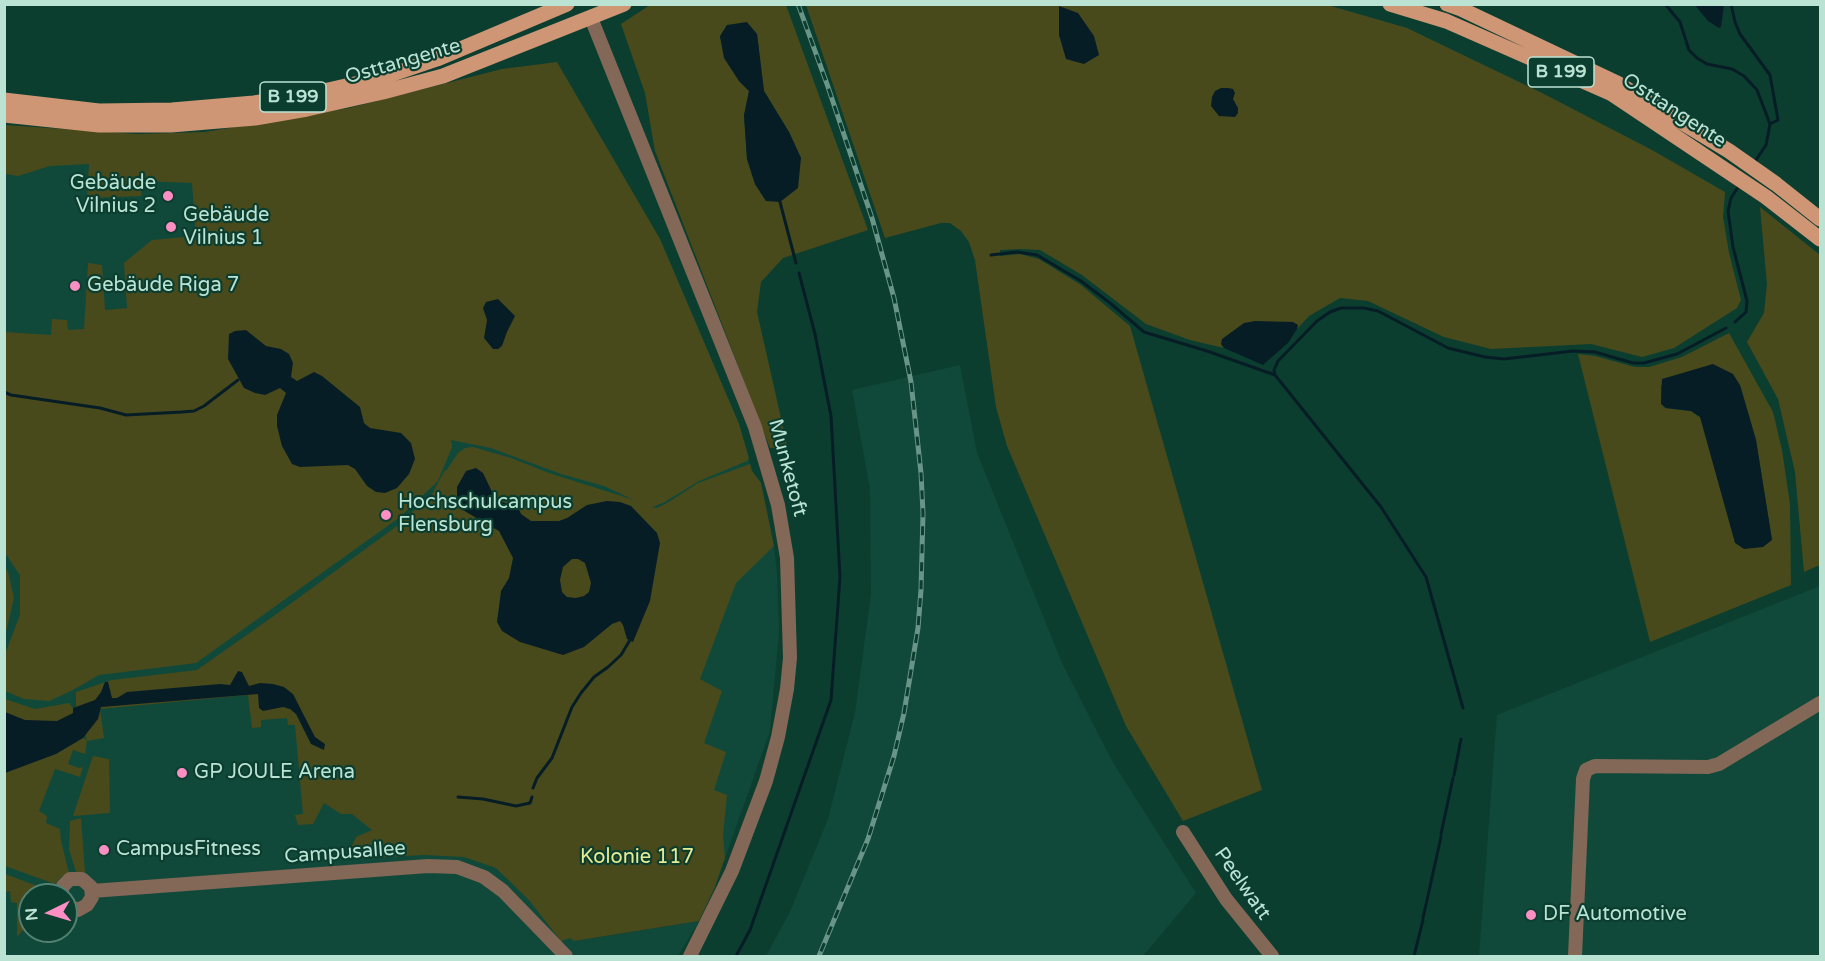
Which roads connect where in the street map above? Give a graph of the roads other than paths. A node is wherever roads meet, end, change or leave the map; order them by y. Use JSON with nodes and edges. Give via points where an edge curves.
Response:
{"nodes":[{"id":1,"x":567,"y":4,"type":"edge"},
{"id":2,"x":624,"y":4,"type":"edge"},
{"id":3,"x":1390,"y":4,"type":"edge"},
{"id":4,"x":1447,"y":4,"type":"edge"},
{"id":5,"x":589,"y":11,"type":"edge"},
{"id":6,"x":4,"y":100,"type":"edge"},
{"id":7,"x":4,"y":115,"type":"edge"},
{"id":8,"x":1821,"y":219,"type":"edge"},
{"id":9,"x":1821,"y":239,"type":"edge"},
{"id":10,"x":1821,"y":702,"type":"edge"},
{"id":11,"x":1183,"y":832,"type":"dead end"},
{"id":12,"x":65,"y":883,"type":"edge"},
{"id":13,"x":92,"y":891,"type":"junction"},
{"id":14,"x":78,"y":908,"type":"edge"},
{"id":15,"x":566,"y":957,"type":"edge"},
{"id":16,"x":690,"y":957,"type":"edge"},
{"id":17,"x":1272,"y":957,"type":"edge"},
{"id":18,"x":1575,"y":957,"type":"edge"}],
"edges":[{"from":1,"to":6,"type":"main road","name":"Osttangente","number":"B 199","via":[[381,78],[296,96],[254,103],[99,111]]},
{"from":2,"to":5,"type":"main road","name":"Osttangente","number":"B 199"},
{"from":3,"to":9,"type":"main road","name":"Osttangente","number":"B 199","via":[[1446,21],[1612,94],[1766,196]]},
{"from":4,"to":8,"type":"main road","name":"Osttangente","number":"B 199","via":[[1617,82],[1729,152]]},
{"from":5,"to":7,"type":"main road","name":"Osttangente","number":"B 199","via":[[443,76],[307,110],[171,125],[99,125]]},
{"from":5,"to":16,"type":"street","name":"Munketoft","via":[[755,427],[778,505],[787,558],[790,658],[778,737],[766,781],[732,870]]},
{"from":10,"to":18,"type":"street","via":[[1719,764],[1595,766],[1586,770],[1582,779]]},
{"from":11,"to":17,"type":"street","name":"Peelwatt","via":[[1226,899]]},
{"from":12,"to":13,"type":"street","name":"Campusallee","via":[[75,878],[87,881]]},
{"from":13,"to":14,"type":"street","via":[[90,901]]},
{"from":13,"to":15,"type":"street","name":"Campusallee","via":[[457,867],[484,877],[503,891]]}]}
